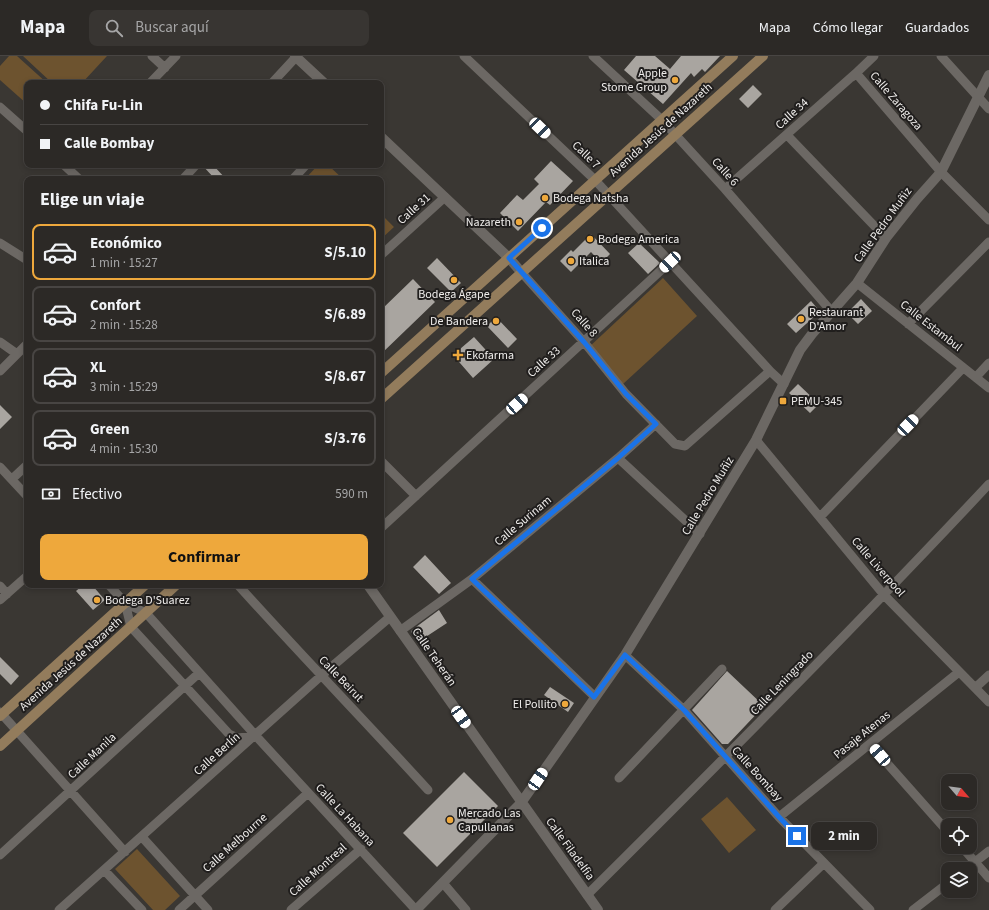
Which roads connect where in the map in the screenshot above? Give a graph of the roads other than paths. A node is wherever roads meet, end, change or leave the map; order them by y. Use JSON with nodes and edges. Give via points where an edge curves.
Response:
{"nodes":[{"id":1,"x":152,"y":56,"type":"edge"},
{"id":2,"x":176,"y":56,"type":"edge"},
{"id":3,"x":296,"y":56,"type":"edge"},
{"id":4,"x":464,"y":56,"type":"edge"},
{"id":5,"x":593,"y":56,"type":"edge"},
{"id":6,"x":733,"y":56,"type":"edge"},
{"id":7,"x":763,"y":56,"type":"edge"},
{"id":8,"x":874,"y":56,"type":"edge"},
{"id":9,"x":941,"y":56,"type":"edge"},
{"id":10,"x":165,"y":68,"type":"junction"},
{"id":11,"x":856,"y":73,"type":"junction"},
{"id":12,"x":989,"y":75,"type":"edge"},
{"id":13,"x":153,"y":80,"type":"edge"},
{"id":14,"x":275,"y":80,"type":"edge"},
{"id":15,"x":321,"y":80,"type":"edge"},
{"id":16,"x":978,"y":97,"type":"junction"},
{"id":17,"x":0,"y":106,"type":"edge"},
{"id":18,"x":989,"y":109,"type":"edge"},
{"id":19,"x":662,"y":120,"type":"junction"},
{"id":20,"x":24,"y":128,"type":"edge"},
{"id":21,"x":675,"y":135,"type":"junction"},
{"id":22,"x":787,"y":135,"type":"junction"},
{"id":23,"x":384,"y":140,"type":"edge"},
{"id":24,"x":71,"y":168,"type":"edge"},
{"id":25,"x":193,"y":168,"type":"edge"},
{"id":26,"x":303,"y":168,"type":"edge"},
{"id":27,"x":941,"y":172,"type":"junction"},
{"id":28,"x":77,"y":176,"type":"edge"},
{"id":29,"x":186,"y":176,"type":"edge"},
{"id":30,"x":296,"y":176,"type":"edge"},
{"id":31,"x":595,"y":180,"type":"junction"},
{"id":32,"x":725,"y":189,"type":"junction"},
{"id":33,"x":608,"y":195,"type":"junction"},
{"id":34,"x":445,"y":197,"type":"junction"},
{"id":35,"x":989,"y":220,"type":"edge"},
{"id":36,"x":886,"y":238,"type":"junction"},
{"id":37,"x":989,"y":242,"type":"edge"},
{"id":38,"x":0,"y":243,"type":"edge"},
{"id":39,"x":384,"y":253,"type":"edge"},
{"id":40,"x":24,"y":258,"type":"edge"},
{"id":41,"x":509,"y":258,"type":"junction"},
{"id":42,"x":670,"y":262,"type":"junction"},
{"id":43,"x":522,"y":273,"type":"junction"},
{"id":44,"x":857,"y":283,"type":"junction"},
{"id":45,"x":832,"y":312,"type":"junction"},
{"id":46,"x":908,"y":324,"type":"junction"},
{"id":47,"x":0,"y":342,"type":"edge"},
{"id":48,"x":584,"y":342,"type":"junction"},
{"id":49,"x":24,"y":347,"type":"edge"},
{"id":50,"x":17,"y":354,"type":"junction"},
{"id":51,"x":989,"y":363,"type":"edge"},
{"id":52,"x":964,"y":368,"type":"junction"},
{"id":53,"x":384,"y":370,"type":"edge"},
{"id":54,"x":0,"y":371,"type":"edge"},
{"id":55,"x":770,"y":371,"type":"junction"},
{"id":56,"x":976,"y":377,"type":"junction"},
{"id":57,"x":784,"y":384,"type":"junction"},
{"id":58,"x":989,"y":388,"type":"edge"},
{"id":59,"x":384,"y":397,"type":"edge"},
{"id":60,"x":656,"y":424,"type":"junction"},
{"id":61,"x":756,"y":440,"type":"junction"},
{"id":62,"x":618,"y":458,"type":"junction"},
{"id":63,"x":384,"y":463,"type":"edge"},
{"id":64,"x":0,"y":467,"type":"edge"},
{"id":65,"x":24,"y":467,"type":"edge"},
{"id":66,"x":12,"y":479,"type":"junction"},
{"id":67,"x":989,"y":484,"type":"edge"},
{"id":68,"x":24,"y":493,"type":"edge"},
{"id":69,"x":416,"y":496,"type":"junction"},
{"id":70,"x":820,"y":517,"type":"junction"},
{"id":71,"x":384,"y":525,"type":"edge"},
{"id":72,"x":700,"y":534,"type":"junction"},
{"id":73,"x":24,"y":579,"type":"edge"},
{"id":74,"x":472,"y":579,"type":"junction"},
{"id":75,"x":0,"y":586,"type":"edge"},
{"id":76,"x":112,"y":588,"type":"edge"},
{"id":77,"x":142,"y":588,"type":"edge"},
{"id":78,"x":173,"y":588,"type":"edge"},
{"id":79,"x":241,"y":588,"type":"edge"},
{"id":80,"x":370,"y":588,"type":"edge"},
{"id":81,"x":7,"y":594,"type":"junction"},
{"id":82,"x":884,"y":595,"type":"junction"},
{"id":83,"x":0,"y":600,"type":"edge"},
{"id":84,"x":126,"y":603,"type":"junction"},
{"id":85,"x":146,"y":613,"type":"junction"},
{"id":86,"x":390,"y":617,"type":"junction"},
{"id":87,"x":131,"y":627,"type":"junction"},
{"id":88,"x":400,"y":630,"type":"junction"},
{"id":89,"x":625,"y":655,"type":"junction"},
{"id":90,"x":722,"y":669,"type":"dead end"},
{"id":91,"x":959,"y":672,"type":"junction"},
{"id":92,"x":199,"y":673,"type":"junction"},
{"id":93,"x":322,"y":675,"type":"junction"},
{"id":94,"x":989,"y":675,"type":"edge"},
{"id":95,"x":185,"y":686,"type":"junction"},
{"id":96,"x":975,"y":688,"type":"junction"},
{"id":97,"x":594,"y":697,"type":"junction"},
{"id":98,"x":989,"y":702,"type":"edge"},
{"id":99,"x":684,"y":710,"type":"junction"},
{"id":100,"x":1,"y":714,"type":"edge"},
{"id":101,"x":17,"y":730,"type":"junction"},
{"id":102,"x":256,"y":736,"type":"junction"},
{"id":103,"x":870,"y":744,"type":"junction"},
{"id":104,"x":0,"y":746,"type":"edge"},
{"id":105,"x":726,"y":758,"type":"junction"},
{"id":106,"x":618,"y":778,"type":"dead end"},
{"id":107,"x":428,"y":790,"type":"dead end"},
{"id":108,"x":71,"y":791,"type":"junction"},
{"id":109,"x":308,"y":793,"type":"junction"},
{"id":110,"x":521,"y":803,"type":"junction"},
{"id":111,"x":779,"y":817,"type":"junction"},
{"id":112,"x":941,"y":824,"type":"edge"},
{"id":113,"x":142,"y":836,"type":"junction"},
{"id":114,"x":361,"y":849,"type":"junction"},
{"id":115,"x":989,"y":851,"type":"edge"},
{"id":116,"x":125,"y":852,"type":"junction"},
{"id":117,"x":968,"y":854,"type":"edge"},
{"id":118,"x":0,"y":855,"type":"edge"},
{"id":119,"x":975,"y":862,"type":"joint"},
{"id":120,"x":824,"y":863,"type":"junction"},
{"id":121,"x":977,"y":864,"type":"edge"},
{"id":122,"x":104,"y":870,"type":"junction"},
{"id":123,"x":989,"y":878,"type":"edge"},
{"id":124,"x":443,"y":883,"type":"junction"},
{"id":125,"x":941,"y":888,"type":"edge"},
{"id":126,"x":587,"y":894,"type":"junction"},
{"id":127,"x":195,"y":896,"type":"junction"},
{"id":128,"x":59,"y":910,"type":"edge"},
{"id":129,"x":142,"y":910,"type":"edge"},
{"id":130,"x":179,"y":910,"type":"edge"},
{"id":131,"x":208,"y":910,"type":"edge"},
{"id":132,"x":292,"y":910,"type":"edge"},
{"id":133,"x":416,"y":910,"type":"edge"},
{"id":134,"x":466,"y":910,"type":"edge"},
{"id":135,"x":598,"y":910,"type":"edge"},
{"id":136,"x":774,"y":910,"type":"edge"},
{"id":137,"x":870,"y":910,"type":"edge"},
{"id":138,"x":913,"y":910,"type":"edge"}],
"edges":[{"from":1,"to":10,"type":"street"},
{"from":2,"to":10,"type":"street"},
{"from":3,"to":14,"type":"street"},
{"from":3,"to":15,"type":"street"},
{"from":4,"to":31,"type":"street","name":"Calle 7"},
{"from":5,"to":19,"type":"street","name":"Calle 6"},
{"from":6,"to":19,"type":"main road","name":"Avenida Jesús de Nazareth"},
{"from":7,"to":21,"type":"main road","name":"Avenida Jesús de Nazareth"},
{"from":8,"to":11,"type":"street","name":"Calle 34"},
{"from":9,"to":16,"type":"street"},
{"from":10,"to":13,"type":"street"},
{"from":11,"to":22,"type":"street","name":"Calle 34"},
{"from":11,"to":27,"type":"street","name":"Calle Zaragoza"},
{"from":11,"to":32,"type":"street","name":"Calle Zaragoza"},
{"from":12,"to":16,"type":"street","name":"Calle Pedro Muñiz"},
{"from":16,"to":18,"type":"street"},
{"from":16,"to":27,"type":"street","name":"Calle Pedro Muñiz"},
{"from":17,"to":20,"type":"street"},
{"from":19,"to":21,"type":"street","name":"Calle 6"},
{"from":19,"to":31,"type":"main road","name":"Avenida Jesús de Nazareth"},
{"from":21,"to":32,"type":"street","name":"Calle 6"},
{"from":21,"to":33,"type":"main road","name":"Avenida Jesús de Nazareth"},
{"from":22,"to":32,"type":"street","name":"Calle 34"},
{"from":22,"to":36,"type":"street"},
{"from":23,"to":34,"type":"street","name":"Calle 8"},
{"from":24,"to":28,"type":"street"},
{"from":25,"to":29,"type":"street"},
{"from":26,"to":30,"type":"street"},
{"from":27,"to":35,"type":"street","name":"Calle Zaragoza"},
{"from":27,"to":36,"type":"street","name":"Calle Pedro Muñiz"},
{"from":31,"to":33,"type":"street","name":"Calle 7"},
{"from":31,"to":41,"type":"main road","name":"Avenida Jesús de Nazareth"},
{"from":32,"to":45,"type":"street","name":"Calle 6"},
{"from":33,"to":42,"type":"street","name":"Calle 7"},
{"from":33,"to":43,"type":"main road","name":"Avenida Jesús de Nazareth"},
{"from":34,"to":39,"type":"street","name":"Calle 31"},
{"from":34,"to":41,"type":"street","name":"Calle 8"},
{"from":36,"to":44,"type":"street","name":"Calle Pedro Muñiz"},
{"from":37,"to":46,"type":"street"},
{"from":38,"to":40,"type":"street"},
{"from":41,"to":43,"type":"street","name":"Calle 8"},
{"from":41,"to":53,"type":"main road","name":"Avenida Jesús de Nazareth"},
{"from":42,"to":48,"type":"street","name":"Calle 33"},
{"from":42,"to":55,"type":"street","name":"Calle 7"},
{"from":43,"to":48,"type":"street","name":"Calle 8"},
{"from":43,"to":59,"type":"main road","name":"Avenida Jesús de Nazareth"},
{"from":44,"to":45,"type":"street","name":"Calle Pedro Muñiz"},
{"from":44,"to":46,"type":"street","name":"Calle Estambul"},
{"from":45,"to":57,"type":"street","name":"Calle Pedro Muñiz","via":[[800,350]]},
{"from":46,"to":52,"type":"street","name":"Calle Estambul"},
{"from":47,"to":50,"type":"street"},
{"from":48,"to":60,"type":"street","name":"Calle 8","via":[[626,394]]},
{"from":48,"to":69,"type":"street","name":"Calle 33"},
{"from":49,"to":50,"type":"street"},
{"from":50,"to":54,"type":"street"},
{"from":51,"to":56,"type":"street"},
{"from":52,"to":56,"type":"street","name":"Calle Estambul"},
{"from":52,"to":70,"type":"street"},
{"from":55,"to":57,"type":"street","name":"Calle 7"},
{"from":55,"to":60,"type":"street","name":"Calle 8","via":[[685,446],[675,444]]},
{"from":56,"to":58,"type":"street","name":"Calle Estambul"},
{"from":57,"to":61,"type":"street","name":"Calle Pedro Muñiz"},
{"from":60,"to":62,"type":"street","name":"Calle Surinam"},
{"from":61,"to":70,"type":"street","name":"Calle Liverpool"},
{"from":61,"to":72,"type":"street","name":"Calle Pedro Muñiz"},
{"from":62,"to":72,"type":"street"},
{"from":62,"to":74,"type":"street","name":"Calle Surinam"},
{"from":63,"to":69,"type":"street"},
{"from":64,"to":66,"type":"street"},
{"from":65,"to":66,"type":"street"},
{"from":66,"to":68,"type":"street"},
{"from":67,"to":82,"type":"street","name":"Calle Leningrado"},
{"from":69,"to":71,"type":"street","name":"Calle 33"},
{"from":70,"to":82,"type":"street","name":"Calle Liverpool"},
{"from":72,"to":89,"type":"street","name":"Calle Pedro Muñiz"},
{"from":73,"to":81,"type":"street"},
{"from":74,"to":88,"type":"street","name":"Calle Surinam"},
{"from":74,"to":97,"type":"street"},
{"from":75,"to":81,"type":"street"},
{"from":76,"to":84,"type":"street","name":"Calle La Habana"},
{"from":77,"to":84,"type":"main road","name":"Avenida Jesús de Nazareth"},
{"from":78,"to":85,"type":"main road","name":"Avenida Jesús de Nazareth"},
{"from":79,"to":93,"type":"street","name":"Calle Beirut"},
{"from":80,"to":86,"type":"street","name":"Calle Teherán"},
{"from":81,"to":83,"type":"street"},
{"from":82,"to":91,"type":"street","name":"Calle Liverpool"},
{"from":82,"to":105,"type":"street","name":"Calle Leningrado"},
{"from":84,"to":85,"type":"street","name":"Calle La Habana"},
{"from":84,"to":87,"type":"street"},
{"from":84,"to":100,"type":"main road","name":"Avenida Jesús de Nazareth"},
{"from":85,"to":87,"type":"main road","name":"Avenida Jesús de Nazareth"},
{"from":85,"to":92,"type":"street","name":"Calle La Habana"},
{"from":86,"to":88,"type":"street","name":"Calle Teherán"},
{"from":86,"to":93,"type":"street","name":"Calle Berlín"},
{"from":87,"to":95,"type":"street"},
{"from":87,"to":101,"type":"main road","name":"Avenida Jesús de Nazareth"},
{"from":88,"to":110,"type":"street","name":"Calle Teherán"},
{"from":89,"to":97,"type":"street","name":"Calle Pedro Muñiz"},
{"from":89,"to":99,"type":"street","name":"Calle Bombay"},
{"from":90,"to":99,"type":"street"},
{"from":91,"to":96,"type":"street","name":"Calle Liverpool"},
{"from":91,"to":103,"type":"street","name":"Pasaje Atenas"},
{"from":92,"to":95,"type":"street","name":"Calle Manila"},
{"from":92,"to":102,"type":"street","name":"Calle La Habana"},
{"from":93,"to":102,"type":"street","name":"Calle Berlín"},
{"from":93,"to":107,"type":"street","name":"Calle Beirut"},
{"from":94,"to":96,"type":"street"},
{"from":95,"to":102,"type":"street","via":[[229,734],[238,738]]},
{"from":95,"to":108,"type":"street","name":"Calle Manila"},
{"from":96,"to":98,"type":"street","name":"Calle Liverpool"},
{"from":97,"to":110,"type":"street","name":"Calle Pedro Muñiz"},
{"from":99,"to":105,"type":"street","name":"Calle Bombay"},
{"from":99,"to":106,"type":"street"},
{"from":100,"to":101,"type":"street"},
{"from":101,"to":104,"type":"main road","name":"Avenida Jesús de Nazareth"},
{"from":101,"to":108,"type":"street"},
{"from":102,"to":109,"type":"street","name":"Calle La Habana"},
{"from":102,"to":113,"type":"street","name":"Calle Berlín"},
{"from":103,"to":111,"type":"street","name":"Pasaje Atenas"},
{"from":103,"to":112,"type":"street"},
{"from":105,"to":111,"type":"street","name":"Calle Bombay"},
{"from":105,"to":126,"type":"street","name":"Calle Leningrado"},
{"from":108,"to":116,"type":"street"},
{"from":108,"to":118,"type":"street","name":"Calle Manila"},
{"from":109,"to":114,"type":"street","name":"Calle La Habana"},
{"from":109,"to":127,"type":"street","name":"Calle Melbourne"},
{"from":110,"to":124,"type":"street","name":"Calle Pedro Muñiz"},
{"from":110,"to":126,"type":"street","name":"Calle Filadelfia"},
{"from":111,"to":120,"type":"street","name":"Calle Bombay"},
{"from":113,"to":116,"type":"street","name":"Calle Berlín"},
{"from":113,"to":127,"type":"street"},
{"from":114,"to":132,"type":"street","name":"Calle Montreal"},
{"from":114,"to":133,"type":"street","name":"Calle La Habana"},
{"from":115,"to":119,"type":"street"},
{"from":116,"to":122,"type":"street","name":"Calle Berlín"},
{"from":117,"to":119,"type":"street"},
{"from":120,"to":136,"type":"street"},
{"from":120,"to":137,"type":"street","name":"Calle Bombay"},
{"from":121,"to":123,"type":"street"},
{"from":122,"to":128,"type":"street","name":"Calle Berlín"},
{"from":122,"to":129,"type":"street"},
{"from":124,"to":133,"type":"street","name":"Calle Pedro Muñiz"},
{"from":124,"to":134,"type":"street"},
{"from":125,"to":138,"type":"street"},
{"from":126,"to":135,"type":"street","name":"Calle Filadelfia"},
{"from":127,"to":130,"type":"street","name":"Calle Melbourne"},
{"from":127,"to":131,"type":"street"}]}
